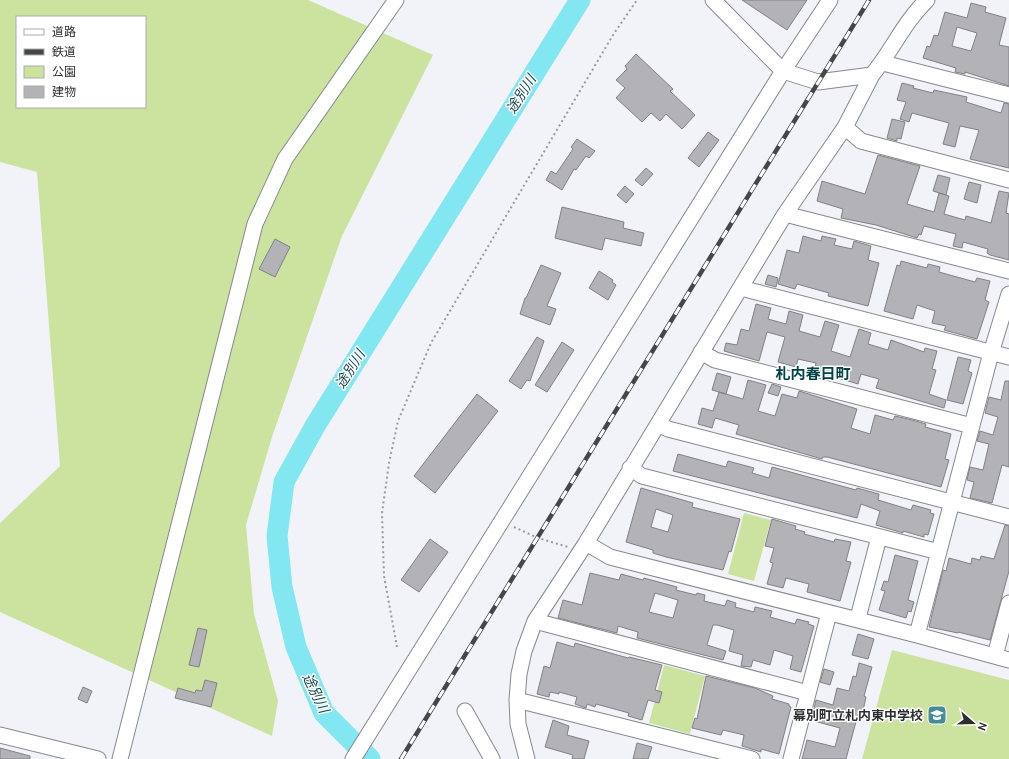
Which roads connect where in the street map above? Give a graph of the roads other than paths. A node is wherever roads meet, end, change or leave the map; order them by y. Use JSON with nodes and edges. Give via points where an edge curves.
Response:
{"nodes":[{"id":1,"x":396,"y":0,"type":"edge"},
{"id":2,"x":713,"y":0,"type":"edge"},
{"id":3,"x":830,"y":0,"type":"edge"},
{"id":4,"x":927,"y":0,"type":"edge"},
{"id":5,"x":883,"y":63,"type":"junction"},
{"id":6,"x":783,"y":71,"type":"junction"},
{"id":7,"x":872,"y":75,"type":"junction"},
{"id":8,"x":1009,"y":95,"type":"edge"},
{"id":9,"x":845,"y":127,"type":"junction"},
{"id":10,"x":1009,"y":180,"type":"edge"},
{"id":11,"x":785,"y":214,"type":"junction"},
{"id":12,"x":1009,"y":271,"type":"edge"},
{"id":13,"x":741,"y":288,"type":"junction"},
{"id":14,"x":1009,"y":294,"type":"edge"},
{"id":15,"x":701,"y":352,"type":"junction"},
{"id":16,"x":991,"y":353,"type":"junction"},
{"id":17,"x":1009,"y":357,"type":"edge"},
{"id":18,"x":658,"y":424,"type":"junction"},
{"id":19,"x":972,"y":426,"type":"junction"},
{"id":20,"x":630,"y":468,"type":"junction"},
{"id":21,"x":952,"y":503,"type":"junction"},
{"id":22,"x":1009,"y":517,"type":"edge"},
{"id":23,"x":879,"y":537,"type":"junction"},
{"id":24,"x":583,"y":547,"type":"junction"},
{"id":25,"x":939,"y":552,"type":"junction"},
{"id":26,"x":1009,"y":603,"type":"edge"},
{"id":27,"x":829,"y":613,"type":"junction"},
{"id":28,"x":859,"y":614,"type":"dead end"},
{"id":29,"x":535,"y":621,"type":"junction"},
{"id":30,"x":917,"y":634,"type":"junction"},
{"id":31,"x":1002,"y":658,"type":"edge"},
{"id":32,"x":808,"y":692,"type":"junction"},
{"id":33,"x":517,"y":700,"type":"junction"},
{"id":34,"x":465,"y":711,"type":"dead end"},
{"id":35,"x":0,"y":735,"type":"edge"},
{"id":36,"x":98,"y":759,"type":"edge"},
{"id":37,"x":120,"y":759,"type":"edge"},
{"id":38,"x":353,"y":759,"type":"edge"},
{"id":39,"x":492,"y":759,"type":"edge"},
{"id":40,"x":527,"y":759,"type":"edge"},
{"id":41,"x":752,"y":759,"type":"edge"},
{"id":42,"x":791,"y":759,"type":"edge"}],
"edges":[{"from":1,"to":37,"type":"street","via":[[285,159],[256,224]]},
{"from":2,"to":6,"type":"street"},
{"from":3,"to":6,"type":"street"},
{"from":4,"to":5,"type":"street","via":[[916,10]]},
{"from":5,"to":7,"type":"street"},
{"from":5,"to":8,"type":"street"},
{"from":6,"to":7,"type":"street","via":[[818,82]]},
{"from":6,"to":38,"type":"street"},
{"from":7,"to":9,"type":"street"},
{"from":9,"to":10,"type":"street","via":[[861,141]]},
{"from":9,"to":11,"type":"street"},
{"from":11,"to":12,"type":"street"},
{"from":11,"to":13,"type":"street"},
{"from":13,"to":15,"type":"street"},
{"from":13,"to":16,"type":"street"},
{"from":14,"to":16,"type":"street"},
{"from":15,"to":18,"type":"street"},
{"from":15,"to":19,"type":"street","via":[[715,360]]},
{"from":16,"to":17,"type":"street"},
{"from":16,"to":19,"type":"street"},
{"from":18,"to":20,"type":"street"},
{"from":18,"to":21,"type":"street","via":[[668,429]]},
{"from":19,"to":21,"type":"street"},
{"from":20,"to":23,"type":"street","via":[[642,476]]},
{"from":20,"to":24,"type":"street"},
{"from":21,"to":22,"type":"street"},
{"from":21,"to":25,"type":"street"},
{"from":23,"to":25,"type":"street"},
{"from":23,"to":28,"type":"street"},
{"from":24,"to":27,"type":"street","via":[[610,557]]},
{"from":24,"to":29,"type":"street"},
{"from":25,"to":30,"type":"street"},
{"from":26,"to":31,"type":"street"},
{"from":27,"to":30,"type":"street"},
{"from":27,"to":32,"type":"street"},
{"from":29,"to":32,"type":"street"},
{"from":29,"to":33,"type":"street","via":[[524,651]]},
{"from":30,"to":31,"type":"street"},
{"from":32,"to":42,"type":"street"},
{"from":33,"to":40,"type":"street","via":[[518,724]]},
{"from":33,"to":41,"type":"street"},
{"from":34,"to":39,"type":"street"},
{"from":35,"to":36,"type":"street"}]}
